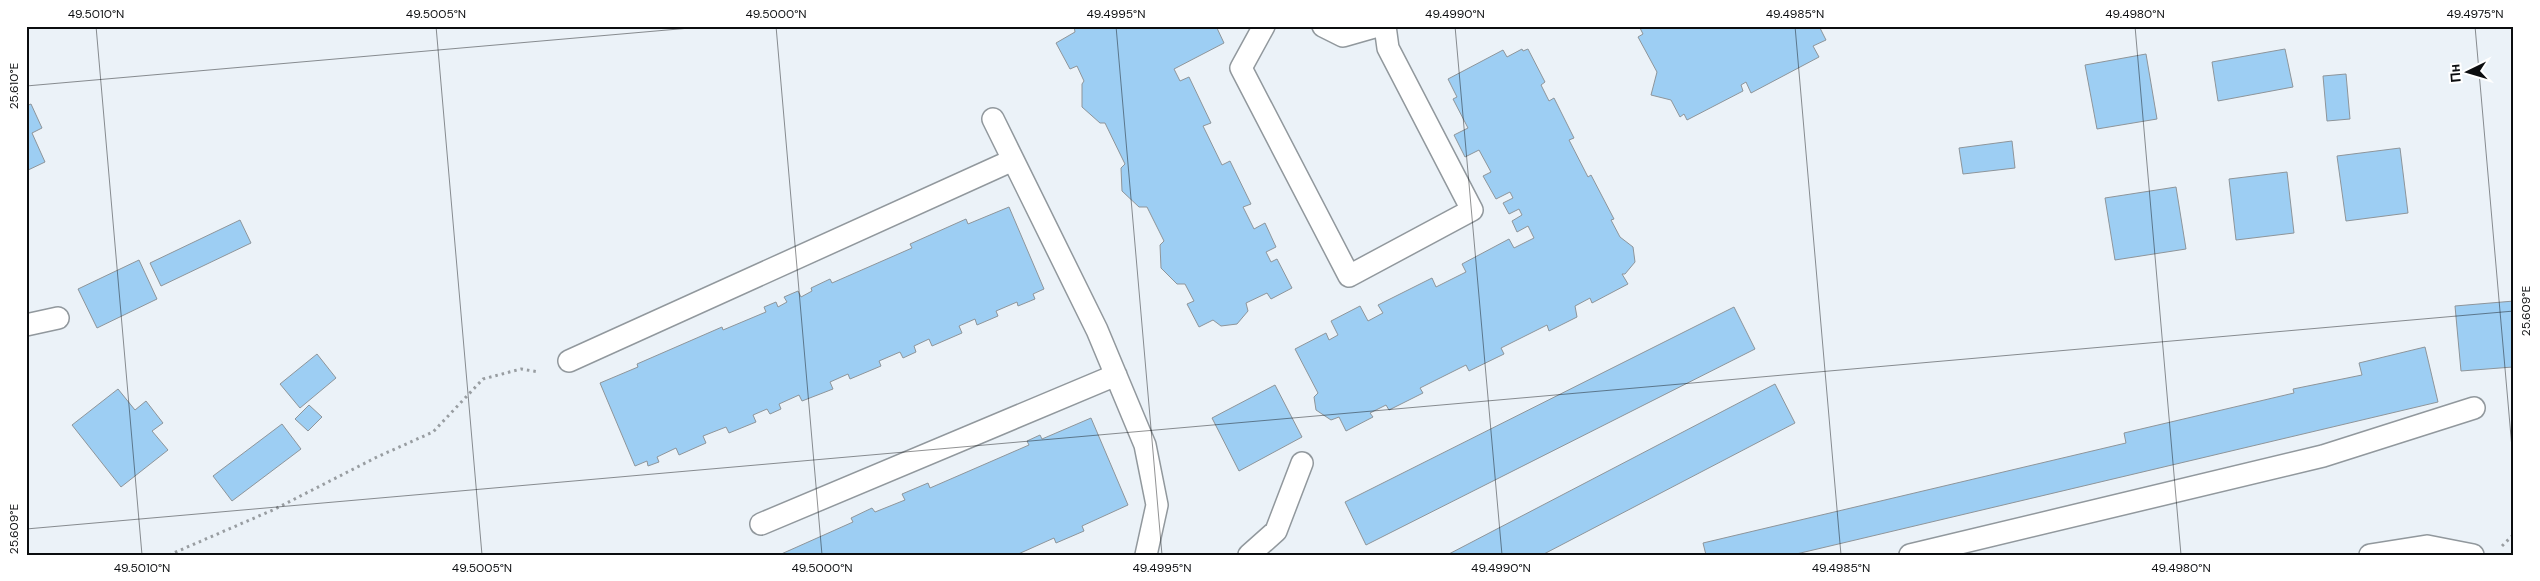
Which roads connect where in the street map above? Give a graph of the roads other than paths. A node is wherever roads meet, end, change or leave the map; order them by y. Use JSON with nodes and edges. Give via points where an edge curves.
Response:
{"nodes":[{"id":1,"x":1264,"y":26,"type":"edge"},
{"id":2,"x":1324,"y":26,"type":"edge"},
{"id":3,"x":1378,"y":26,"type":"edge"},
{"id":4,"x":1385,"y":26,"type":"edge"},
{"id":5,"x":993,"y":119,"type":"dead end"},
{"id":6,"x":1013,"y":160,"type":"junction"},
{"id":7,"x":58,"y":318,"type":"dead end"},
{"id":8,"x":26,"y":325,"type":"edge"},
{"id":9,"x":569,"y":361,"type":"road end"},
{"id":10,"x":1116,"y":375,"type":"junction"},
{"id":11,"x":2474,"y":408,"type":"dead end"},
{"id":12,"x":1302,"y":462,"type":"dead end"},
{"id":13,"x":762,"y":524,"type":"dead end"},
{"id":14,"x":1146,"y":555,"type":"edge"},
{"id":15,"x":1249,"y":555,"type":"edge"},
{"id":16,"x":1910,"y":555,"type":"edge"},
{"id":17,"x":2370,"y":555,"type":"edge"},
{"id":18,"x":2473,"y":555,"type":"edge"}],
"edges":[{"from":1,"to":4,"type":"lane","via":[[1242,68],[1349,276],[1472,210],[1388,48]]},
{"from":2,"to":3,"type":"lane","via":[[1343,36]]},
{"from":5,"to":6,"type":"lane"},
{"from":6,"to":9,"type":"lane"},
{"from":6,"to":10,"type":"lane"},
{"from":7,"to":8,"type":"lane"},
{"from":10,"to":13,"type":"lane"},
{"from":10,"to":14,"type":"lane","via":[[1145,445],[1157,505]]},
{"from":11,"to":16,"type":"lane","via":[[2324,456]]},
{"from":12,"to":15,"type":"lane","via":[[1276,531]]},
{"from":17,"to":18,"type":"lane","via":[[2427,546]]}]}
